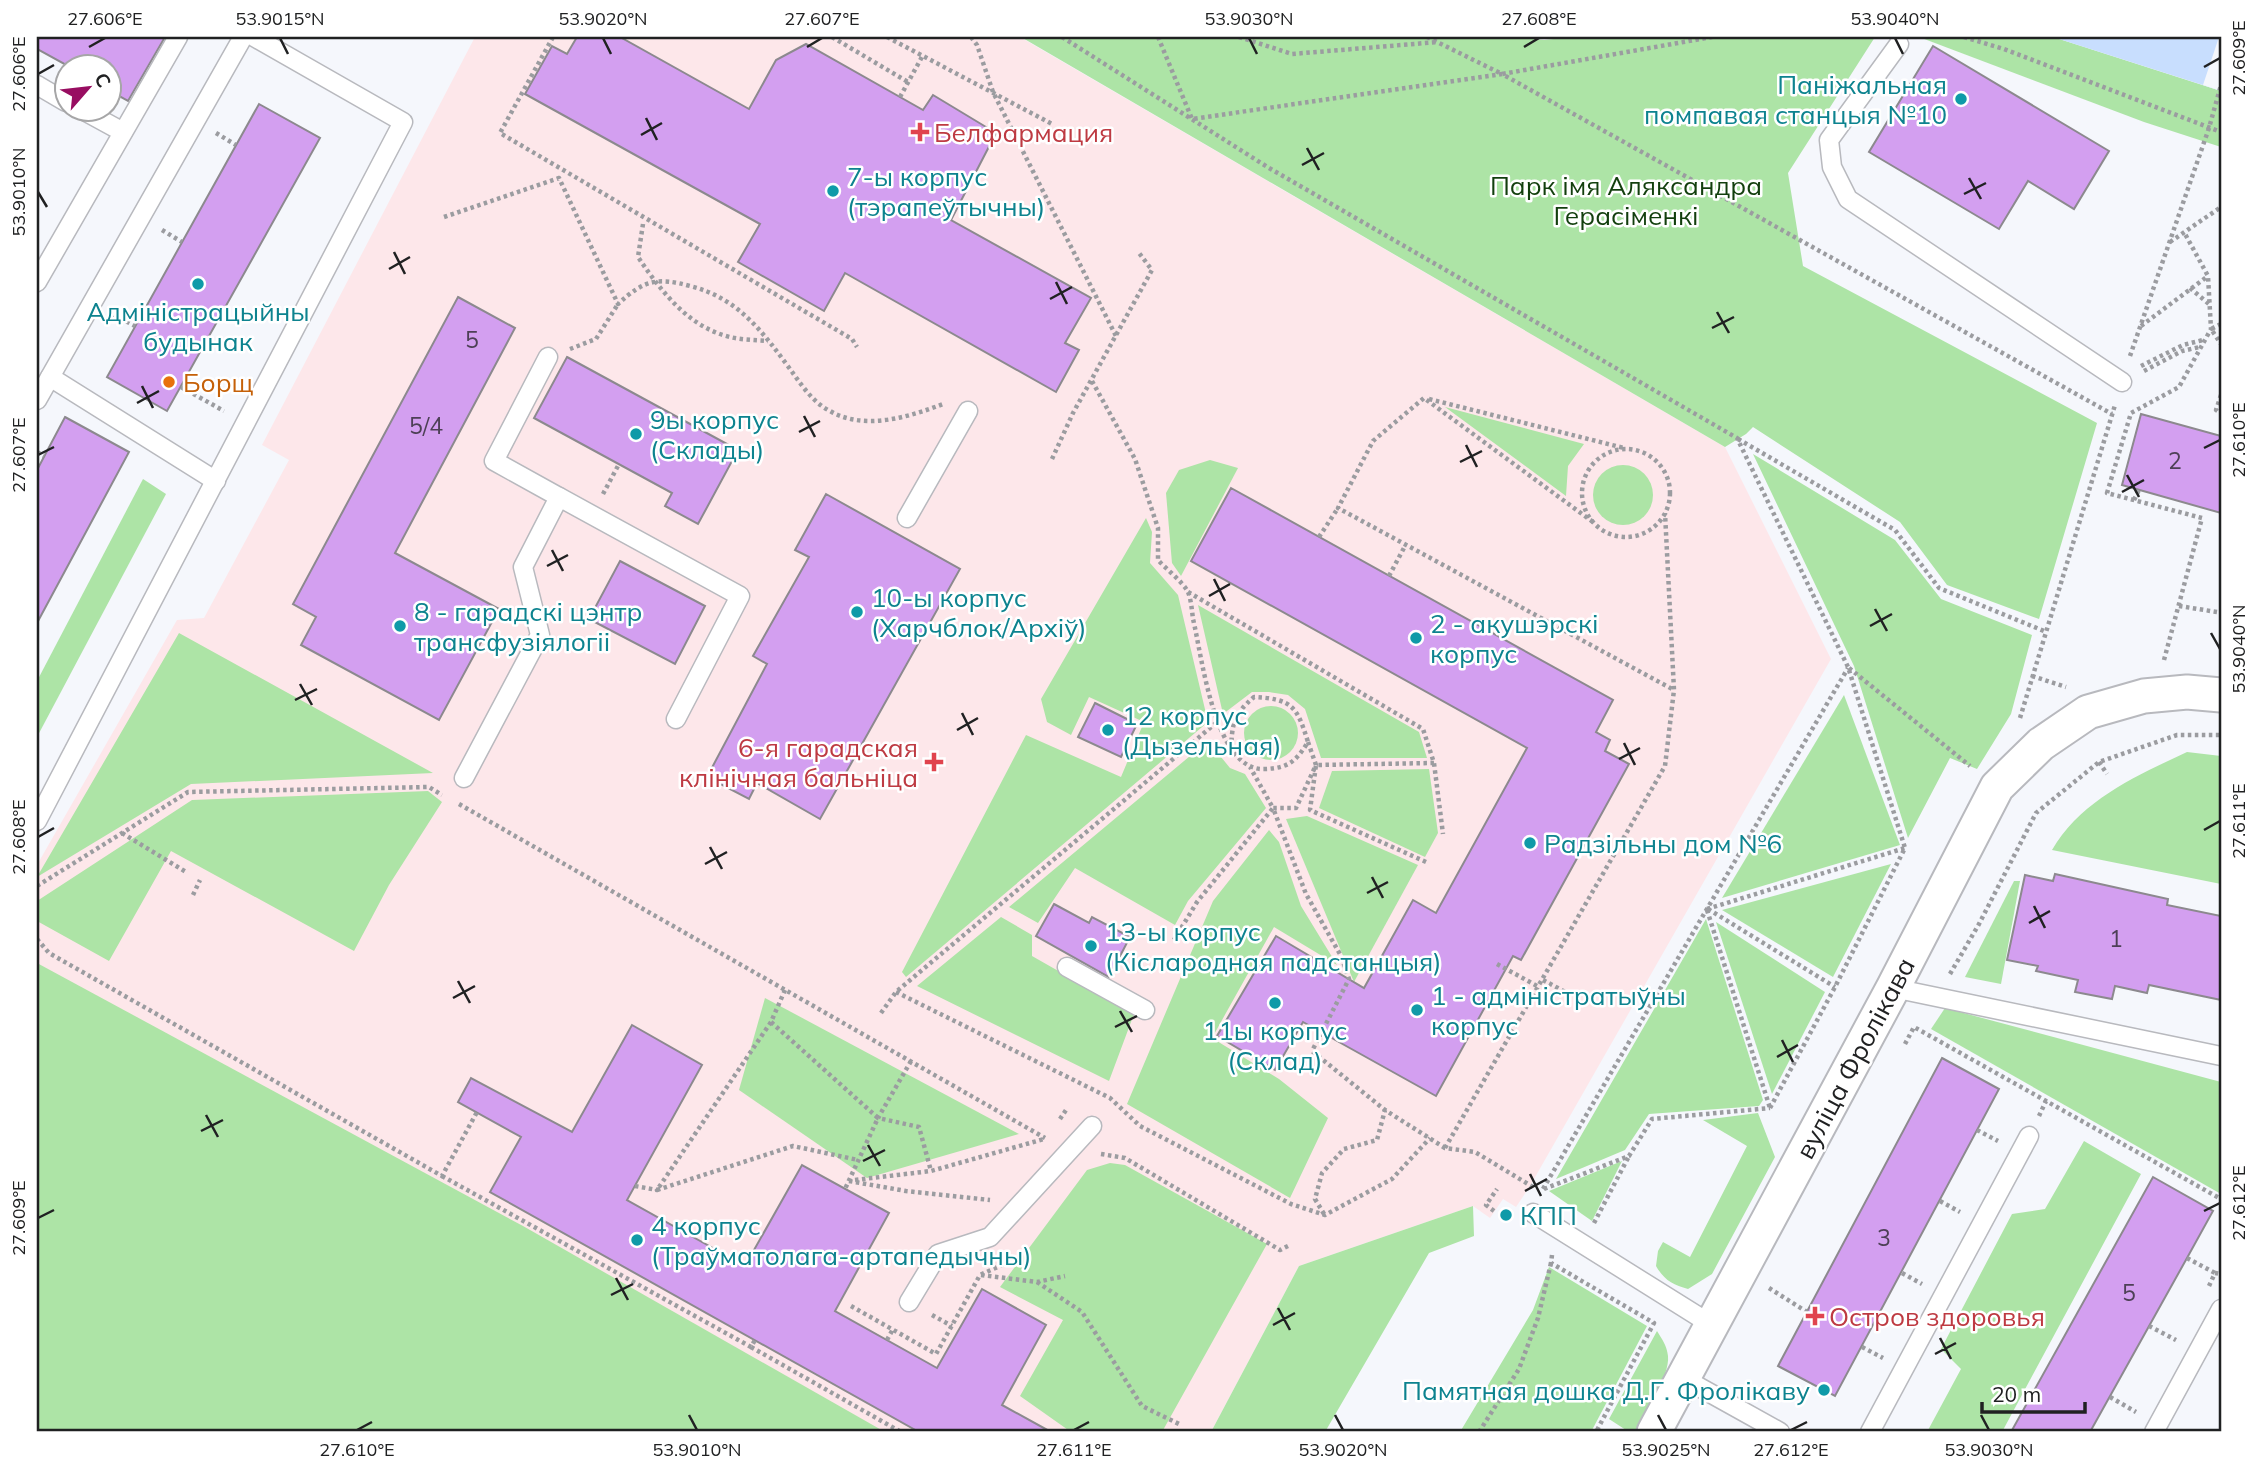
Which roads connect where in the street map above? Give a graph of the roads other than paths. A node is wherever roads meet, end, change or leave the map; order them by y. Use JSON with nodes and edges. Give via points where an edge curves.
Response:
{"nodes":[{"id":1,"x":178,"y":37,"type":"edge"},
{"id":2,"x":243,"y":37,"type":"edge"},
{"id":3,"x":254,"y":37,"type":"edge"},
{"id":4,"x":1899,"y":44,"type":"dead end"},
{"id":5,"x":105,"y":122,"type":"edge"},
{"id":6,"x":123,"y":132,"type":"junction"},
{"id":7,"x":37,"y":282,"type":"edge"},
{"id":8,"x":548,"y":358,"type":"dead end"},
{"id":9,"x":50,"y":377,"type":"junction"},
{"id":10,"x":2123,"y":378,"type":"road end"},
{"id":11,"x":37,"y":400,"type":"edge"},
{"id":12,"x":968,"y":411,"type":"dead end"},
{"id":13,"x":216,"y":481,"type":"junction"},
{"id":14,"x":559,"y":497,"type":"junction"},
{"id":15,"x":907,"y":518,"type":"dead end"},
{"id":16,"x":2221,"y":695,"type":"edge"},
{"id":17,"x":676,"y":719,"type":"dead end"},
{"id":18,"x":464,"y":778,"type":"dead end"},
{"id":19,"x":37,"y":821,"type":"edge"},
{"id":20,"x":1067,"y":967,"type":"dead end"},
{"id":21,"x":1893,"y":988,"type":"junction"},
{"id":22,"x":1145,"y":1010,"type":"dead end"},
{"id":23,"x":2221,"y":1056,"type":"edge"},
{"id":24,"x":1092,"y":1126,"type":"dead end"},
{"id":25,"x":2029,"y":1136,"type":"dead end"},
{"id":26,"x":1533,"y":1213,"type":"dead end"},
{"id":27,"x":909,"y":1301,"type":"dead end"},
{"id":28,"x":2221,"y":1309,"type":"edge"},
{"id":29,"x":1712,"y":1325,"type":"junction"},
{"id":30,"x":1684,"y":1378,"type":"junction"},
{"id":31,"x":1654,"y":1432,"type":"edge"},
{"id":32,"x":1780,"y":1432,"type":"edge"},
{"id":33,"x":1870,"y":1432,"type":"edge"},
{"id":34,"x":2154,"y":1432,"type":"edge"}],
"edges":[{"from":1,"to":6,"type":"lane"},
{"from":2,"to":9,"type":"lane"},
{"from":3,"to":13,"type":"lane","via":[[403,122]]},
{"from":4,"to":10,"type":"lane","via":[[1829,140],[1832,167],[1848,198]]},
{"from":5,"to":6,"type":"lane"},
{"from":6,"to":7,"type":"lane"},
{"from":8,"to":14,"type":"lane","via":[[494,461]]},
{"from":9,"to":11,"type":"lane"},
{"from":9,"to":13,"type":"lane"},
{"from":12,"to":15,"type":"lane"},
{"from":13,"to":19,"type":"lane"},
{"from":14,"to":17,"type":"lane","via":[[740,596]]},
{"from":14,"to":18,"type":"lane","via":[[523,567],[540,635]]},
{"from":16,"to":21,"type":"street","name":"вуліца Фролікава","via":[[2144,696],[2088,712],[2041,744],[1997,787]]},
{"from":20,"to":22,"type":"lane"},
{"from":21,"to":23,"type":"lane"},
{"from":21,"to":29,"type":"street","name":"вуліца Фролікава"},
{"from":24,"to":27,"type":"lane","via":[[990,1237],[938,1254]]},
{"from":25,"to":33,"type":"lane"},
{"from":26,"to":29,"type":"lane"},
{"from":28,"to":34,"type":"lane"},
{"from":29,"to":30,"type":"street","name":"вуліца Фролікава"},
{"from":30,"to":31,"type":"street","name":"вуліца Фролікава"},
{"from":30,"to":32,"type":"lane"}]}
